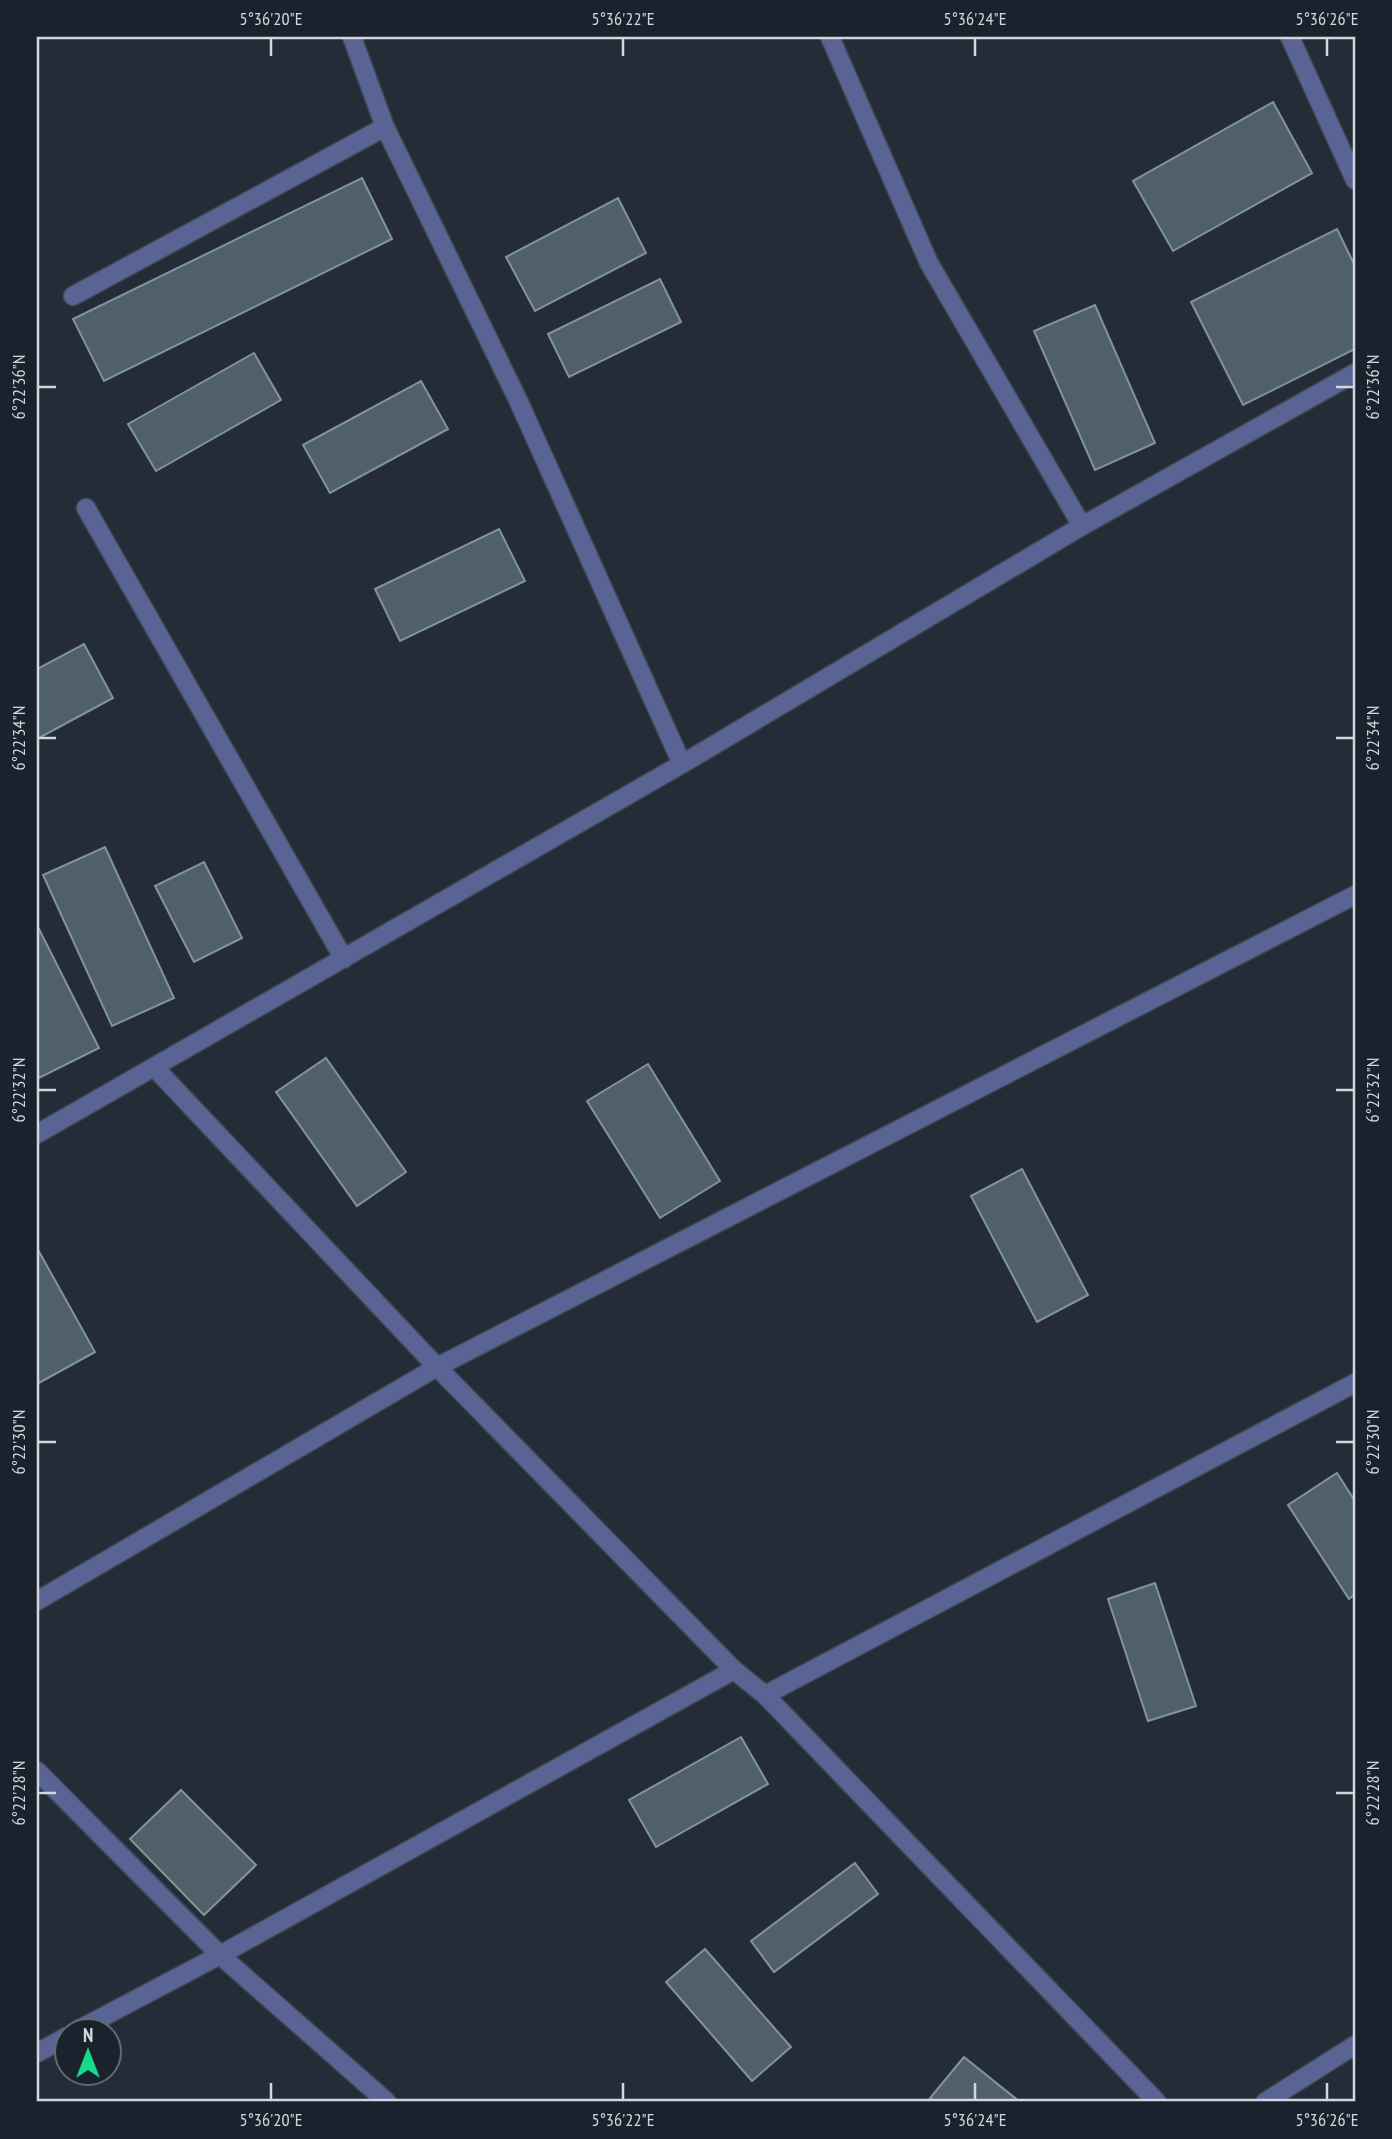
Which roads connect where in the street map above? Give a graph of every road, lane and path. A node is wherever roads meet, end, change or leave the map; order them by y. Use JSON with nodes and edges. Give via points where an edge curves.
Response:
{"nodes":[{"id":1,"x":352,"y":37,"type":"edge"},
{"id":2,"x":830,"y":37,"type":"edge"},
{"id":3,"x":1290,"y":37,"type":"edge"},
{"id":4,"x":385,"y":127,"type":"junction"},
{"id":5,"x":1355,"y":180,"type":"edge"},
{"id":6,"x":73,"y":296,"type":"dead end"},
{"id":7,"x":1355,"y":373,"type":"edge"},
{"id":8,"x":86,"y":508,"type":"dead end"},
{"id":9,"x":1082,"y":526,"type":"junction"},
{"id":10,"x":682,"y":764,"type":"junction"},
{"id":11,"x":1355,"y":895,"type":"edge"},
{"id":12,"x":344,"y":959,"type":"junction"},
{"id":13,"x":155,"y":1068,"type":"junction"},
{"id":14,"x":37,"y":1134,"type":"edge"},
{"id":15,"x":437,"y":1367,"type":"junction"},
{"id":16,"x":1355,"y":1383,"type":"edge"},
{"id":17,"x":37,"y":1601,"type":"edge"},
{"id":18,"x":734,"y":1670,"type":"junction"},
{"id":19,"x":765,"y":1695,"type":"junction"},
{"id":20,"x":37,"y":1771,"type":"edge"},
{"id":21,"x":220,"y":1955,"type":"junction"},
{"id":22,"x":106,"y":2016,"type":"edge"},
{"id":23,"x":1355,"y":2045,"type":"edge"},
{"id":24,"x":387,"y":2102,"type":"edge"},
{"id":25,"x":1157,"y":2102,"type":"edge"},
{"id":26,"x":1265,"y":2102,"type":"edge"}],
"edges":[{"from":1,"to":4,"type":"street"},
{"from":2,"to":9,"type":"street","via":[[929,263]]},
{"from":3,"to":5,"type":"street"},
{"from":4,"to":6,"type":"street"},
{"from":4,"to":10,"type":"street","via":[[518,400]]},
{"from":7,"to":9,"type":"street"},
{"from":8,"to":12,"type":"street"},
{"from":9,"to":10,"type":"street"},
{"from":10,"to":12,"type":"street"},
{"from":11,"to":15,"type":"street"},
{"from":12,"to":13,"type":"street"},
{"from":13,"to":14,"type":"street"},
{"from":13,"to":15,"type":"street"},
{"from":15,"to":17,"type":"street"},
{"from":15,"to":18,"type":"street"},
{"from":16,"to":19,"type":"street"},
{"from":18,"to":19,"type":"street"},
{"from":18,"to":21,"type":"street"},
{"from":19,"to":25,"type":"street"},
{"from":20,"to":21,"type":"street"},
{"from":21,"to":22,"type":"street"},
{"from":21,"to":24,"type":"street"},
{"from":23,"to":26,"type":"street"}]}
